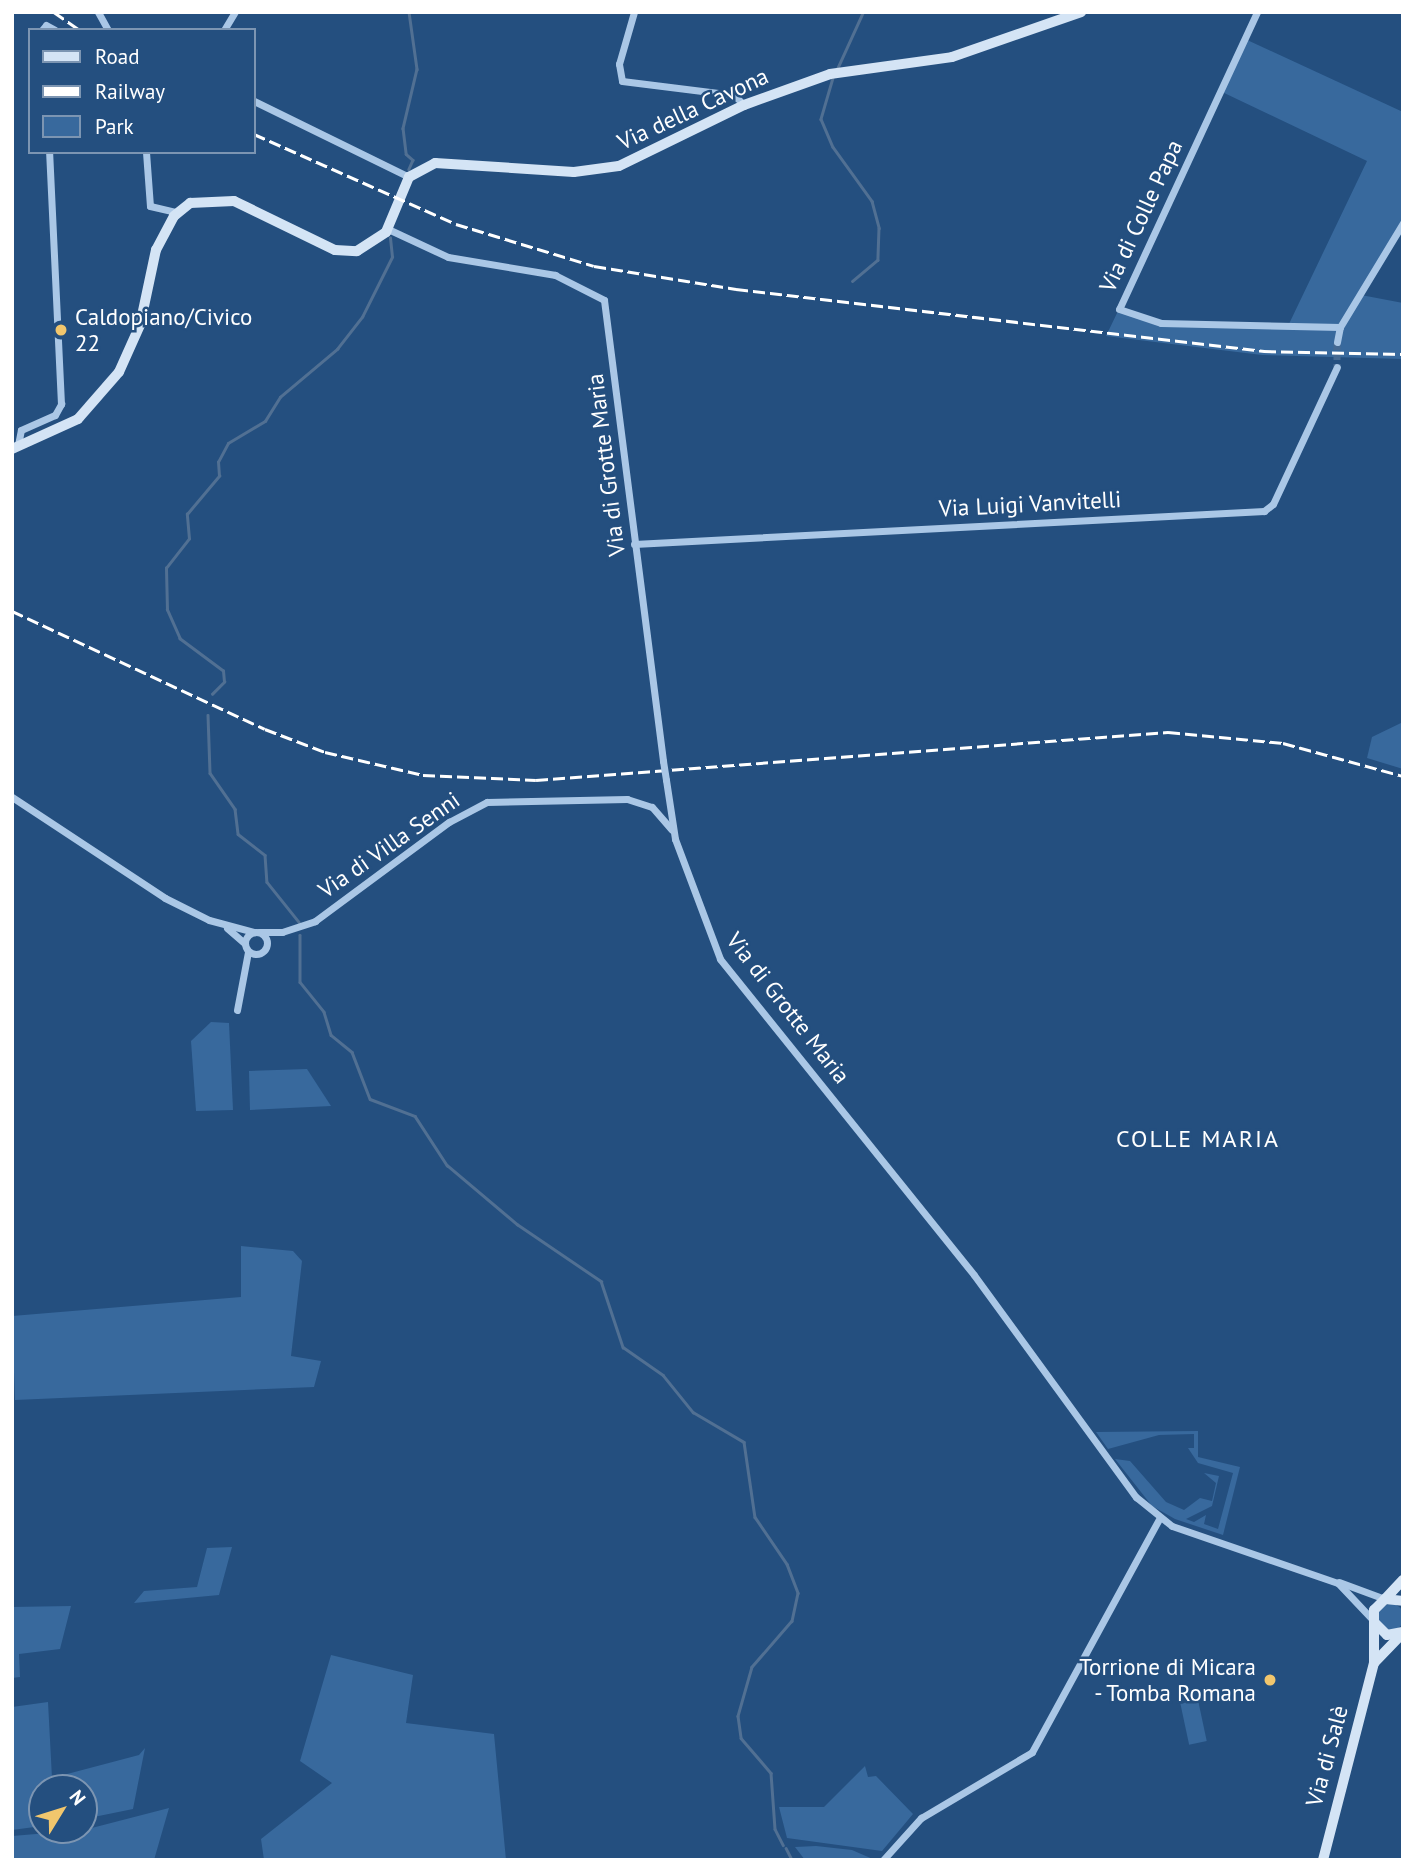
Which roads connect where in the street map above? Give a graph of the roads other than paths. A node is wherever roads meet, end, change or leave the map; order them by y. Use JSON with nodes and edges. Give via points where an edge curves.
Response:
{"nodes":[{"id":1,"x":98,"y":12,"type":"edge"},
{"id":2,"x":234,"y":12,"type":"edge"},
{"id":3,"x":635,"y":12,"type":"edge"},
{"id":4,"x":1081,"y":12,"type":"edge"},
{"id":5,"x":1257,"y":12,"type":"edge"},
{"id":6,"x":107,"y":28,"type":"edge"},
{"id":7,"x":225,"y":28,"type":"edge"},
{"id":8,"x":256,"y":102,"type":"edge"},
{"id":9,"x":744,"y":105,"type":"junction"},
{"id":10,"x":49,"y":154,"type":"edge"},
{"id":11,"x":146,"y":154,"type":"edge"},
{"id":12,"x":409,"y":177,"type":"junction"},
{"id":13,"x":177,"y":212,"type":"junction"},
{"id":14,"x":1403,"y":223,"type":"edge"},
{"id":15,"x":388,"y":229,"type":"junction"},
{"id":16,"x":1340,"y":327,"type":"junction"},
{"id":17,"x":1337,"y":342,"type":"tunnel mouth"},
{"id":18,"x":1337,"y":368,"type":"tunnel mouth"},
{"id":19,"x":15,"y":447,"type":"edge"},
{"id":20,"x":634,"y":544,"type":"junction"},
{"id":21,"x":12,"y":797,"type":"edge"},
{"id":22,"x":674,"y":833,"type":"junction"},
{"id":23,"x":224,"y":925,"type":"junction"},
{"id":24,"x":256,"y":932,"type":"junction"},
{"id":25,"x":282,"y":932,"type":"junction"},
{"id":26,"x":244,"y":943,"type":"junction"},
{"id":27,"x":267,"y":945,"type":"junction"},
{"id":28,"x":248,"y":952,"type":"junction"},
{"id":29,"x":257,"y":955,"type":"junction"},
{"id":30,"x":248,"y":969,"type":"junction"},
{"id":31,"x":237,"y":1010,"type":"dead end"},
{"id":32,"x":1159,"y":1519,"type":"junction"},
{"id":33,"x":1332,"y":1580,"type":"junction"},
{"id":34,"x":1403,"y":1580,"type":"edge"},
{"id":35,"x":1384,"y":1595,"type":"junction"},
{"id":36,"x":1403,"y":1601,"type":"edge"},
{"id":37,"x":1373,"y":1622,"type":"junction"},
{"id":38,"x":1400,"y":1634,"type":"edge"},
{"id":39,"x":1374,"y":1663,"type":"junction"},
{"id":40,"x":883,"y":1860,"type":"edge"},
{"id":41,"x":1323,"y":1860,"type":"edge"}],
"edges":[{"from":1,"to":6,"type":"street"},
{"from":2,"to":7,"type":"street"},
{"from":3,"to":9,"type":"street","via":[[619,64],[622,81],[734,95]]},
{"from":4,"to":9,"type":"main road","name":"Via della Cavona","via":[[952,57],[835,73]]},
{"from":5,"to":16,"type":"street","name":"Via di Colle Papa","via":[[1119,309],[1161,323]]},
{"from":8,"to":12,"type":"street"},
{"from":9,"to":12,"type":"main road","name":"Via della Cavona","via":[[618,166],[574,172],[435,163]]},
{"from":10,"to":19,"type":"street","via":[[61,404],[55,415],[20,430]]},
{"from":11,"to":13,"type":"street","via":[[150,206]]},
{"from":12,"to":15,"type":"main road"},
{"from":13,"to":15,"type":"main road","via":[[199,201],[230,200],[346,253],[370,247]]},
{"from":13,"to":19,"type":"main road","via":[[154,256],[140,325],[124,365],[78,419]]},
{"from":14,"to":16,"type":"street"},
{"from":15,"to":20,"type":"street","name":"Via di Grotte Maria","via":[[440,254],[545,272],[603,298]]},
{"from":16,"to":17,"type":"street"},
{"from":18,"to":20,"type":"street","name":"Via Luigi Vanvitelli","via":[[1273,504],[1264,511]]},
{"from":20,"to":22,"type":"street","name":"Via di Grotte Maria","bridge":true},
{"from":21,"to":23,"type":"street","name":"Via di Villa Senni","via":[[132,880]]},
{"from":22,"to":25,"type":"street","name":"Via di Villa Senni","via":[[652,807],[627,799],[487,802],[449,822],[317,919]]},
{"from":22,"to":32,"type":"street","name":"Via di Grotte Maria","via":[[704,926],[726,966],[905,1185],[1126,1484]]},
{"from":23,"to":24,"type":"street","name":"Via di Villa Senni"},
{"from":23,"to":26,"type":"street","name":"Via di Villa Senni"},
{"from":24,"to":25,"type":"street","name":"Via di Villa Senni"},
{"from":24,"to":26,"type":"street"},
{"from":24,"to":27,"type":"street"},
{"from":25,"to":27,"type":"street","name":"Via di Villa Senni"},
{"from":26,"to":28,"type":"street","name":"Via di Villa Senni"},
{"from":27,"to":29,"type":"street","name":"Via di Villa Senni"},
{"from":28,"to":29,"type":"street"},
{"from":28,"to":30,"type":"street"},
{"from":29,"to":30,"type":"street","name":"Via di Villa Senni"},
{"from":30,"to":31,"type":"street"},
{"from":32,"to":33,"type":"street","name":"Via di Grotte Maria"},
{"from":32,"to":40,"type":"street","via":[[1090,1638],[1034,1750],[921,1818]]},
{"from":33,"to":35,"type":"street","name":"Via di Grotte Maria"},
{"from":33,"to":37,"type":"street","name":"Via di Grotte Maria","via":[[1353,1594]]},
{"from":34,"to":35,"type":"main road"},
{"from":35,"to":36,"type":"main road"},
{"from":35,"to":37,"type":"main road","via":[[1374,1610]]},
{"from":37,"to":38,"type":"main road","via":[[1381,1632]]},
{"from":37,"to":39,"type":"main road","name":"Via di Salè"},
{"from":38,"to":39,"type":"main road","name":"Via di Salè"},
{"from":39,"to":41,"type":"main road","name":"Via di Salè"}]}
